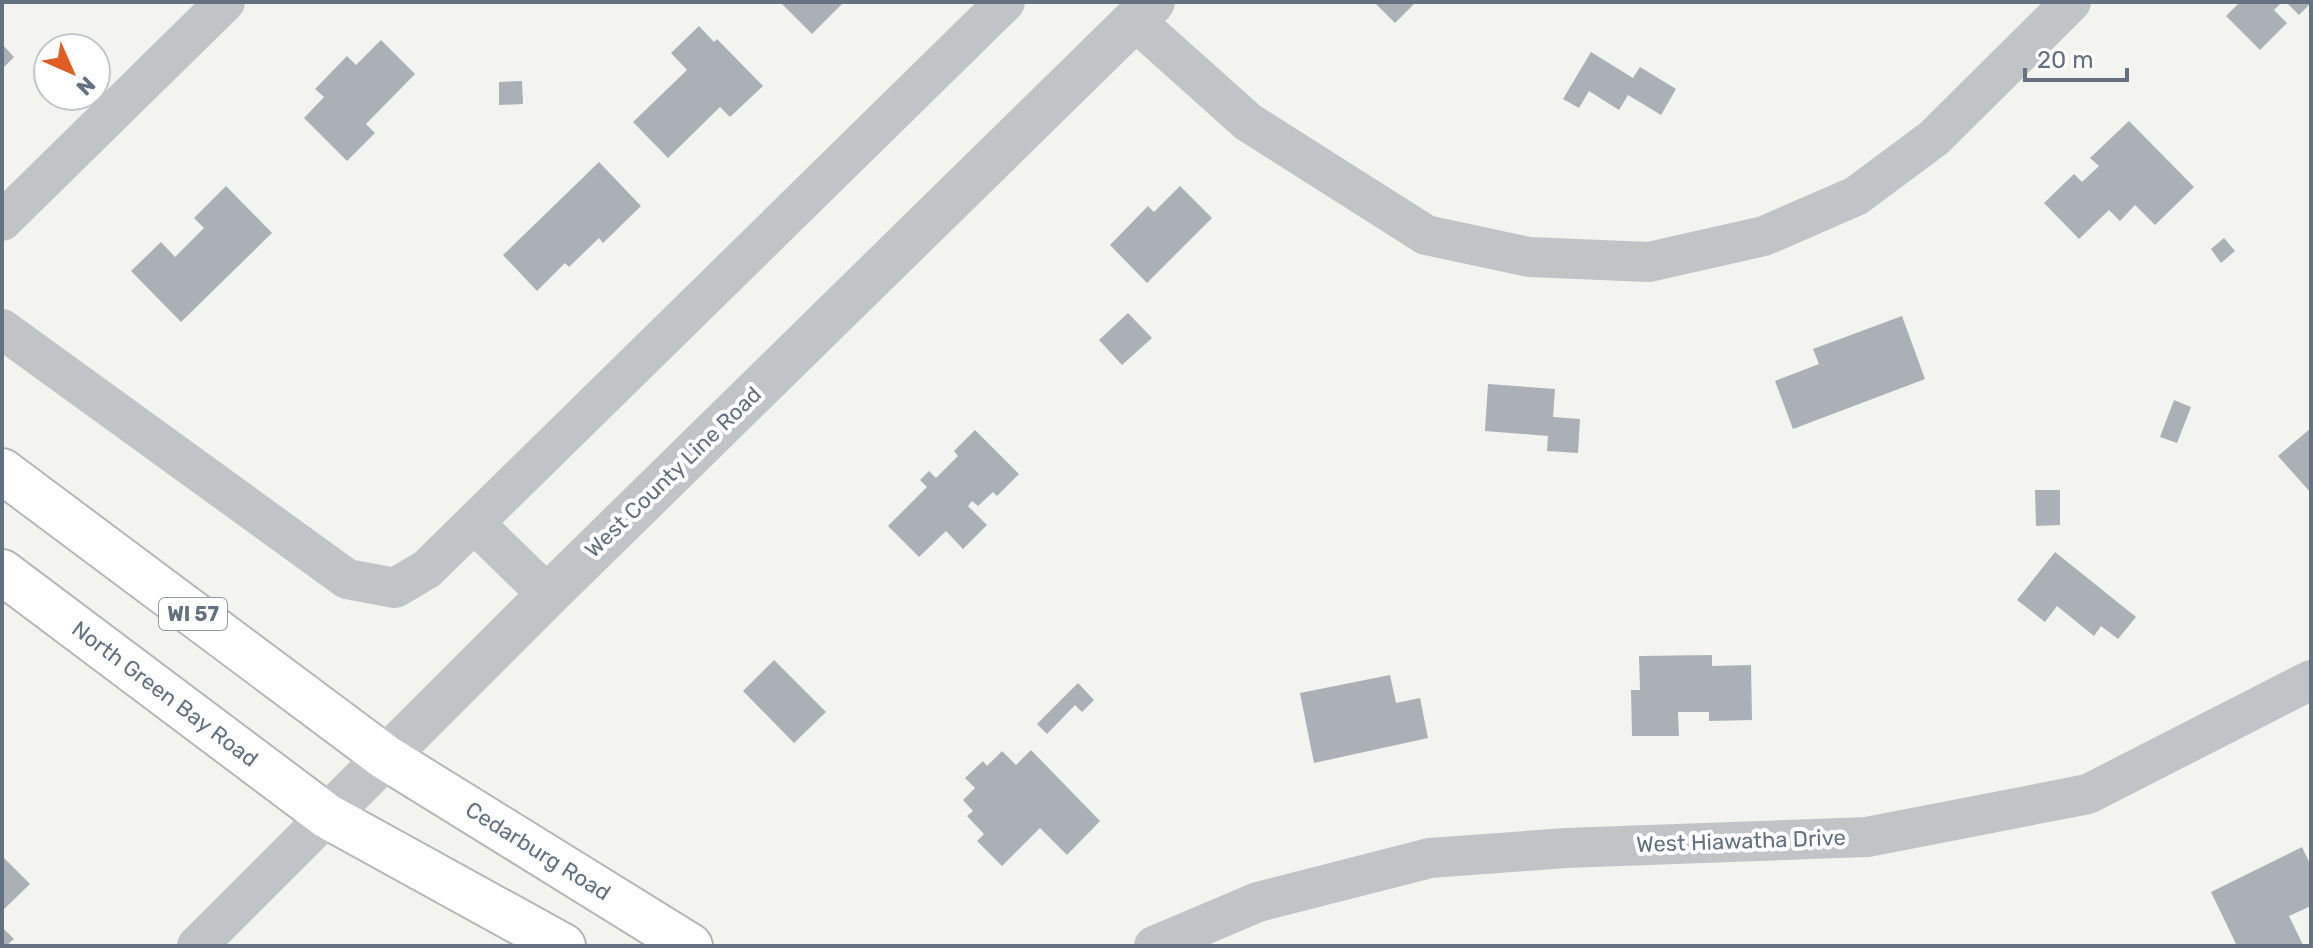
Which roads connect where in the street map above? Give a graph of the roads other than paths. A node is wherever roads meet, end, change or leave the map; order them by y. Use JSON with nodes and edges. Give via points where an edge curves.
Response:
{"nodes":[{"id":1,"x":225,"y":2,"type":"edge"},
{"id":2,"x":1005,"y":2,"type":"edge"},
{"id":3,"x":2071,"y":2,"type":"edge"},
{"id":4,"x":1144,"y":11,"type":"edge"},
{"id":5,"x":2,"y":221,"type":"edge"},
{"id":6,"x":2,"y":329,"type":"edge"},
{"id":7,"x":2,"y":471,"type":"edge"},
{"id":8,"x":474,"y":523,"type":"junction"},
{"id":9,"x":2,"y":572,"type":"edge"},
{"id":10,"x":548,"y":595,"type":"junction"},
{"id":11,"x":2311,"y":680,"type":"edge"},
{"id":12,"x":385,"y":757,"type":"junction"},
{"id":13,"x":327,"y":816,"type":"junction"},
{"id":14,"x":197,"y":946,"type":"edge"},
{"id":15,"x":563,"y":946,"type":"edge"},
{"id":16,"x":690,"y":946,"type":"edge"},
{"id":17,"x":1154,"y":946,"type":"edge"}],
"edges":[{"from":1,"to":5,"type":"street"},
{"from":2,"to":8,"type":"street"},
{"from":3,"to":4,"type":"street","via":[[1934,138],[1856,196],[1764,236],[1649,262],[1529,257],[1426,235],[1248,122]]},
{"from":4,"to":10,"type":"street","name":"West County Line Road"},
{"from":6,"to":8,"type":"street","via":[[347,579],[395,588],[427,569]]},
{"from":7,"to":12,"type":"main road","number":"WI 57"},
{"from":8,"to":10,"type":"street"},
{"from":9,"to":13,"type":"main road","name":"North Green Bay Road"},
{"from":10,"to":12,"type":"street","name":"West County Line Road"},
{"from":11,"to":17,"type":"street","name":"West Hiawatha Drive","via":[[2088,794],[1867,837],[1430,858],[1258,902]]},
{"from":12,"to":13,"type":"street","name":"West County Line Road"},
{"from":12,"to":16,"type":"main road","name":"Cedarburg Road","number":"WI 57"},
{"from":13,"to":14,"type":"street","name":"West County Line Road"},
{"from":13,"to":15,"type":"main road"}]}
